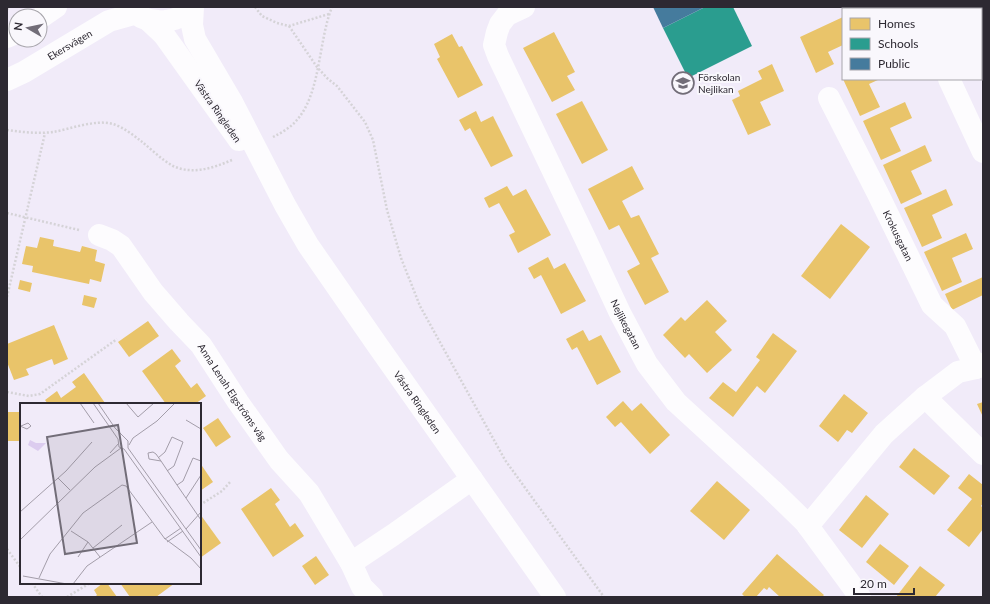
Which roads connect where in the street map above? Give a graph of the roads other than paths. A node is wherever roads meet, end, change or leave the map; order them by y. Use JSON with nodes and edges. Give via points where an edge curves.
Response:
{"nodes":[{"id":1,"x":193,"y":7,"type":"edge"},
{"id":2,"x":524,"y":7,"type":"edge"},
{"id":3,"x":136,"y":14,"type":"edge"},
{"id":4,"x":7,"y":80,"type":"edge"},
{"id":5,"x":949,"y":80,"type":"edge"},
{"id":6,"x":829,"y":98,"type":"dead end"},
{"id":7,"x":224,"y":105,"type":"junction"},
{"id":8,"x":983,"y":152,"type":"edge"},
{"id":9,"x":99,"y":235,"type":"road end"},
{"id":10,"x":979,"y":366,"type":"edge"},
{"id":11,"x":925,"y":398,"type":"junction"},
{"id":12,"x":983,"y":454,"type":"edge"},
{"id":13,"x":472,"y":479,"type":"junction"},
{"id":14,"x":808,"y":526,"type":"junction"},
{"id":15,"x":351,"y":563,"type":"junction"},
{"id":16,"x":372,"y":597,"type":"edge"},
{"id":17,"x":555,"y":597,"type":"edge"},
{"id":18,"x":860,"y":597,"type":"edge"}],
"edges":[{"from":1,"to":3,"type":"street","name":"Ekersvägen","via":[[177,19],[164,22]]},
{"from":1,"to":7,"type":"street","name":"Västra Ringleden","via":[[192,25],[195,39]]},
{"from":2,"to":14,"type":"street","name":"Nejlikegatan","via":[[507,15],[500,24],[494,45],[496,51],[620,313],[647,364],[676,402]]},
{"from":3,"to":4,"type":"street","name":"Ekersvägen","via":[[109,21]]},
{"from":3,"to":7,"type":"street","name":"Västra Ringleden","via":[[164,35]]},
{"from":5,"to":8,"type":"street"},
{"from":6,"to":10,"type":"street","name":"Krokusgatan","via":[[932,305],[955,326]]},
{"from":7,"to":13,"type":"street","name":"Västra Ringleden","via":[[308,245]]},
{"from":9,"to":15,"type":"street","name":"Anna Lenah Elgströms väg","via":[[121,246],[153,292],[201,345],[278,460],[309,493]]},
{"from":10,"to":11,"type":"street","name":"Krokusgatan","via":[[958,372]]},
{"from":11,"to":12,"type":"street"},
{"from":11,"to":14,"type":"street","name":"Krokusgatan","via":[[884,434]]},
{"from":13,"to":15,"type":"street"},
{"from":13,"to":17,"type":"street","name":"Västra Ringleden"},
{"from":14,"to":18,"type":"street","name":"Nejlikegatan"},
{"from":15,"to":16,"type":"street","name":"Anna Lenah Elgströms väg","via":[[362,587]]}]}
